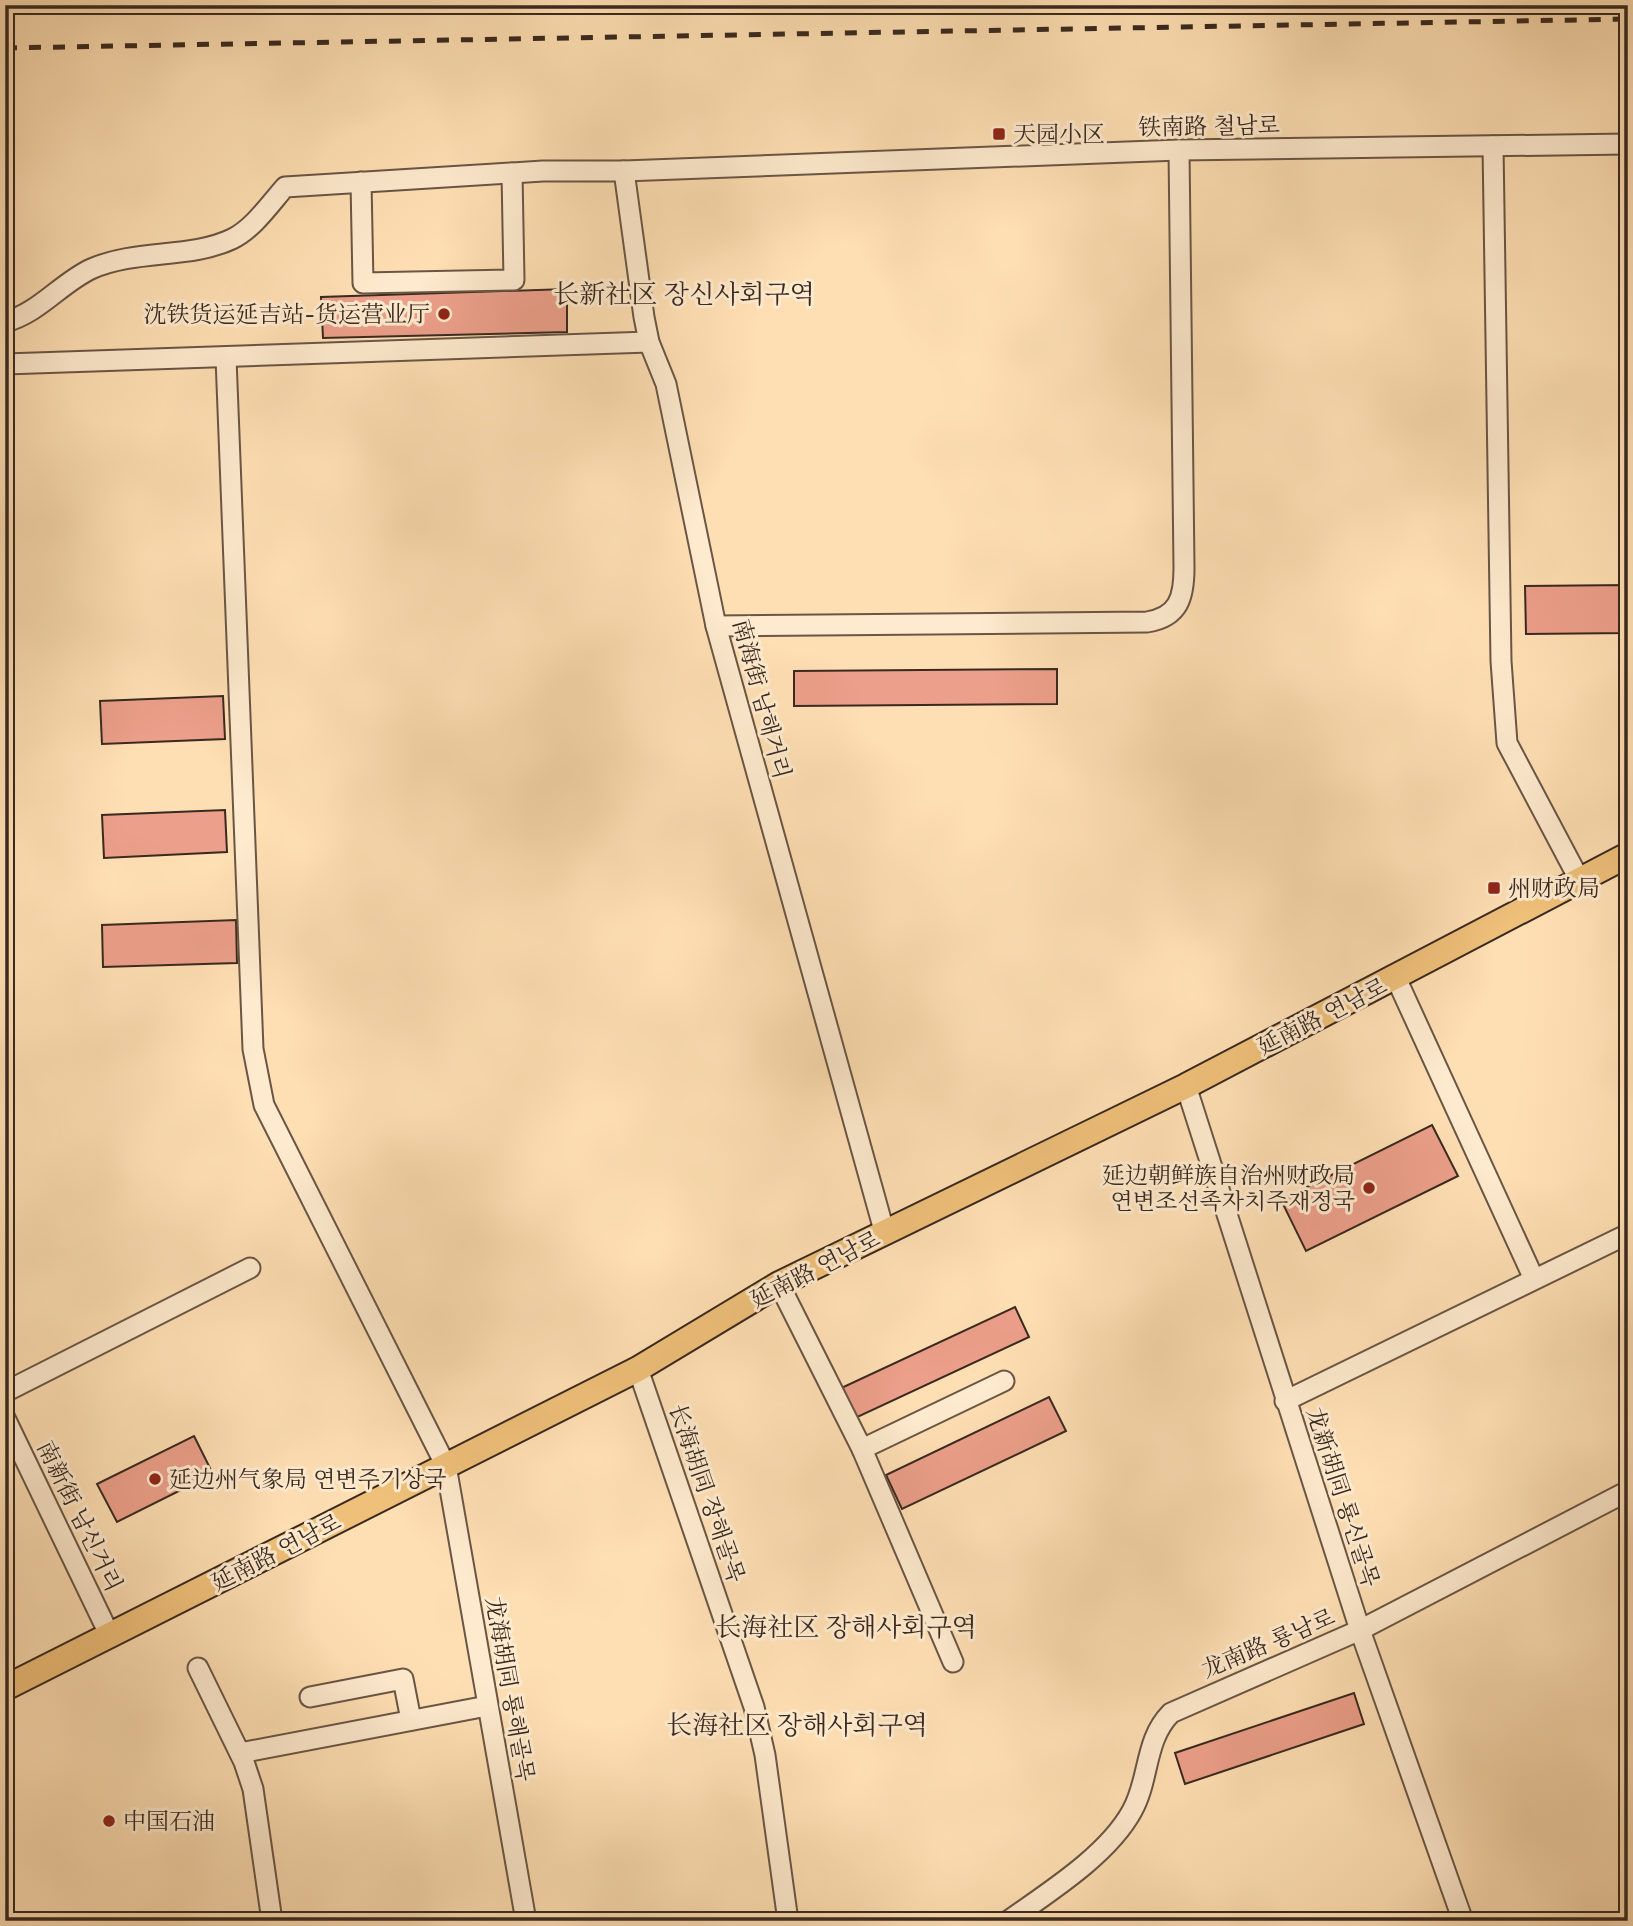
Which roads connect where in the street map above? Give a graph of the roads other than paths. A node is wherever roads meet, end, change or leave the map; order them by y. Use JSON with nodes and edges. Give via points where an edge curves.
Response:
{"nodes":[{"id":1,"x":1628,"y":144,"type":"edge"},
{"id":2,"x":1493,"y":146,"type":"junction"},
{"id":3,"x":1179,"y":150,"type":"junction"},
{"id":4,"x":624,"y":171,"type":"junction"},
{"id":5,"x":512,"y":173,"type":"junction"},
{"id":6,"x":361,"y":182,"type":"junction"},
{"id":7,"x":5,"y":322,"type":"edge"},
{"id":8,"x":649,"y":342,"type":"junction"},
{"id":9,"x":226,"y":358,"type":"junction"},
{"id":10,"x":5,"y":364,"type":"edge"},
{"id":11,"x":716,"y":626,"type":"junction"},
{"id":12,"x":1628,"y":855,"type":"edge"},
{"id":13,"x":1579,"y":879,"type":"junction"},
{"id":14,"x":1396,"y":978,"type":"junction"},
{"id":15,"x":1186,"y":1086,"type":"junction"},
{"id":16,"x":885,"y":1234,"type":"junction"},
{"id":17,"x":1628,"y":1234,"type":"edge"},
{"id":18,"x":250,"y":1268,"type":"dead end"},
{"id":19,"x":1535,"y":1279,"type":"junction"},
{"id":20,"x":779,"y":1284,"type":"junction"},
{"id":21,"x":638,"y":1370,"type":"junction"},
{"id":22,"x":1004,"y":1381,"type":"dead end"},
{"id":23,"x":5,"y":1392,"type":"edge"},
{"id":24,"x":1285,"y":1401,"type":"junction"},
{"id":25,"x":5,"y":1418,"type":"edge"},
{"id":26,"x":862,"y":1449,"type":"junction"},
{"id":27,"x":446,"y":1466,"type":"junction"},
{"id":28,"x":1628,"y":1491,"type":"edge"},
{"id":29,"x":1360,"y":1630,"type":"junction"},
{"id":30,"x":110,"y":1636,"type":"junction"},
{"id":31,"x":953,"y":1662,"type":"dead end"},
{"id":32,"x":198,"y":1668,"type":"dead end"},
{"id":33,"x":5,"y":1688,"type":"edge"},
{"id":34,"x":310,"y":1697,"type":"dead end"},
{"id":35,"x":487,"y":1706,"type":"junction"},
{"id":36,"x":411,"y":1720,"type":"junction"},
{"id":37,"x":240,"y":1754,"type":"junction"},
{"id":38,"x":272,"y":1921,"type":"edge"},
{"id":39,"x":526,"y":1921,"type":"edge"},
{"id":40,"x":788,"y":1921,"type":"edge"},
{"id":41,"x":1009,"y":1921,"type":"edge"},
{"id":42,"x":1463,"y":1921,"type":"edge"}],
"edges":[{"from":1,"to":2,"type":"street","name":"铁南路 철남로"},
{"from":2,"to":3,"type":"street","name":"铁南路 철남로"},
{"from":2,"to":13,"type":"street","via":[[1501,661],[1507,743]]},
{"from":3,"to":4,"type":"street","name":"铁南路 철남로"},
{"from":3,"to":11,"type":"street","via":[[1184,578],[1181,602],[1171,614],[1147,622]]},
{"from":4,"to":5,"type":"street","name":"铁南路 철남로"},
{"from":4,"to":8,"type":"street","name":"南海街 남해거리"},
{"from":5,"to":6,"type":"street","name":"铁南路 철남로"},
{"from":5,"to":6,"type":"street","via":[[514,280],[363,283]]},
{"from":6,"to":7,"type":"street","name":"铁南路 철남로","via":[[285,187],[231,240],[117,259],[88,271],[29,313]]},
{"from":8,"to":9,"type":"street"},
{"from":8,"to":11,"type":"street","name":"南海街 남해거리","via":[[666,384]]},
{"from":9,"to":10,"type":"street"},
{"from":9,"to":27,"type":"street","name":"龙海胡同 룡해골목","via":[[257,1080],[264,1105]]},
{"from":11,"to":16,"type":"street","name":"南海街 남해거리"},
{"from":12,"to":13,"type":"main road","name":"延南路 연남로"},
{"from":13,"to":14,"type":"main road","name":"延南路 연남로"},
{"from":14,"to":15,"type":"main road","name":"延南路 연남로"},
{"from":14,"to":19,"type":"street"},
{"from":15,"to":16,"type":"main road","name":"延南路 연남로"},
{"from":15,"to":24,"type":"street","name":"龙新胡同 룡신골목"},
{"from":16,"to":20,"type":"main road","name":"延南路 연남로"},
{"from":17,"to":19,"type":"street"},
{"from":18,"to":23,"type":"street"},
{"from":19,"to":24,"type":"street"},
{"from":20,"to":21,"type":"main road","name":"延南路 연남로"},
{"from":20,"to":26,"type":"street"},
{"from":21,"to":27,"type":"main road","name":"延南路 연남로"},
{"from":21,"to":40,"type":"street","name":"长海胡同 장해골목","via":[[754,1707]]},
{"from":22,"to":26,"type":"street"},
{"from":24,"to":29,"type":"street","name":"龙新胡同 룡신골목"},
{"from":25,"to":30,"type":"street","name":"南新街 남신거리"},
{"from":26,"to":31,"type":"street"},
{"from":27,"to":30,"type":"main road","name":"延南路 연남로"},
{"from":27,"to":35,"type":"street","name":"龙海胡同 룡해골목"},
{"from":28,"to":29,"type":"street","name":"龙南路 룡남로"},
{"from":29,"to":41,"type":"street","name":"龙南路 룡남로","via":[[1171,1713],[1157,1727],[1133,1810],[1112,1841]]},
{"from":29,"to":42,"type":"street","name":"龙新胡同 룡신골목"},
{"from":30,"to":33,"type":"main road","name":"延南路 연남로"},
{"from":32,"to":37,"type":"street"},
{"from":34,"to":36,"type":"street","via":[[403,1679]]},
{"from":35,"to":36,"type":"street"},
{"from":35,"to":39,"type":"street","name":"龙海胡同 룡해골목"},
{"from":36,"to":37,"type":"street"},
{"from":37,"to":38,"type":"street","via":[[253,1789]]}]}
